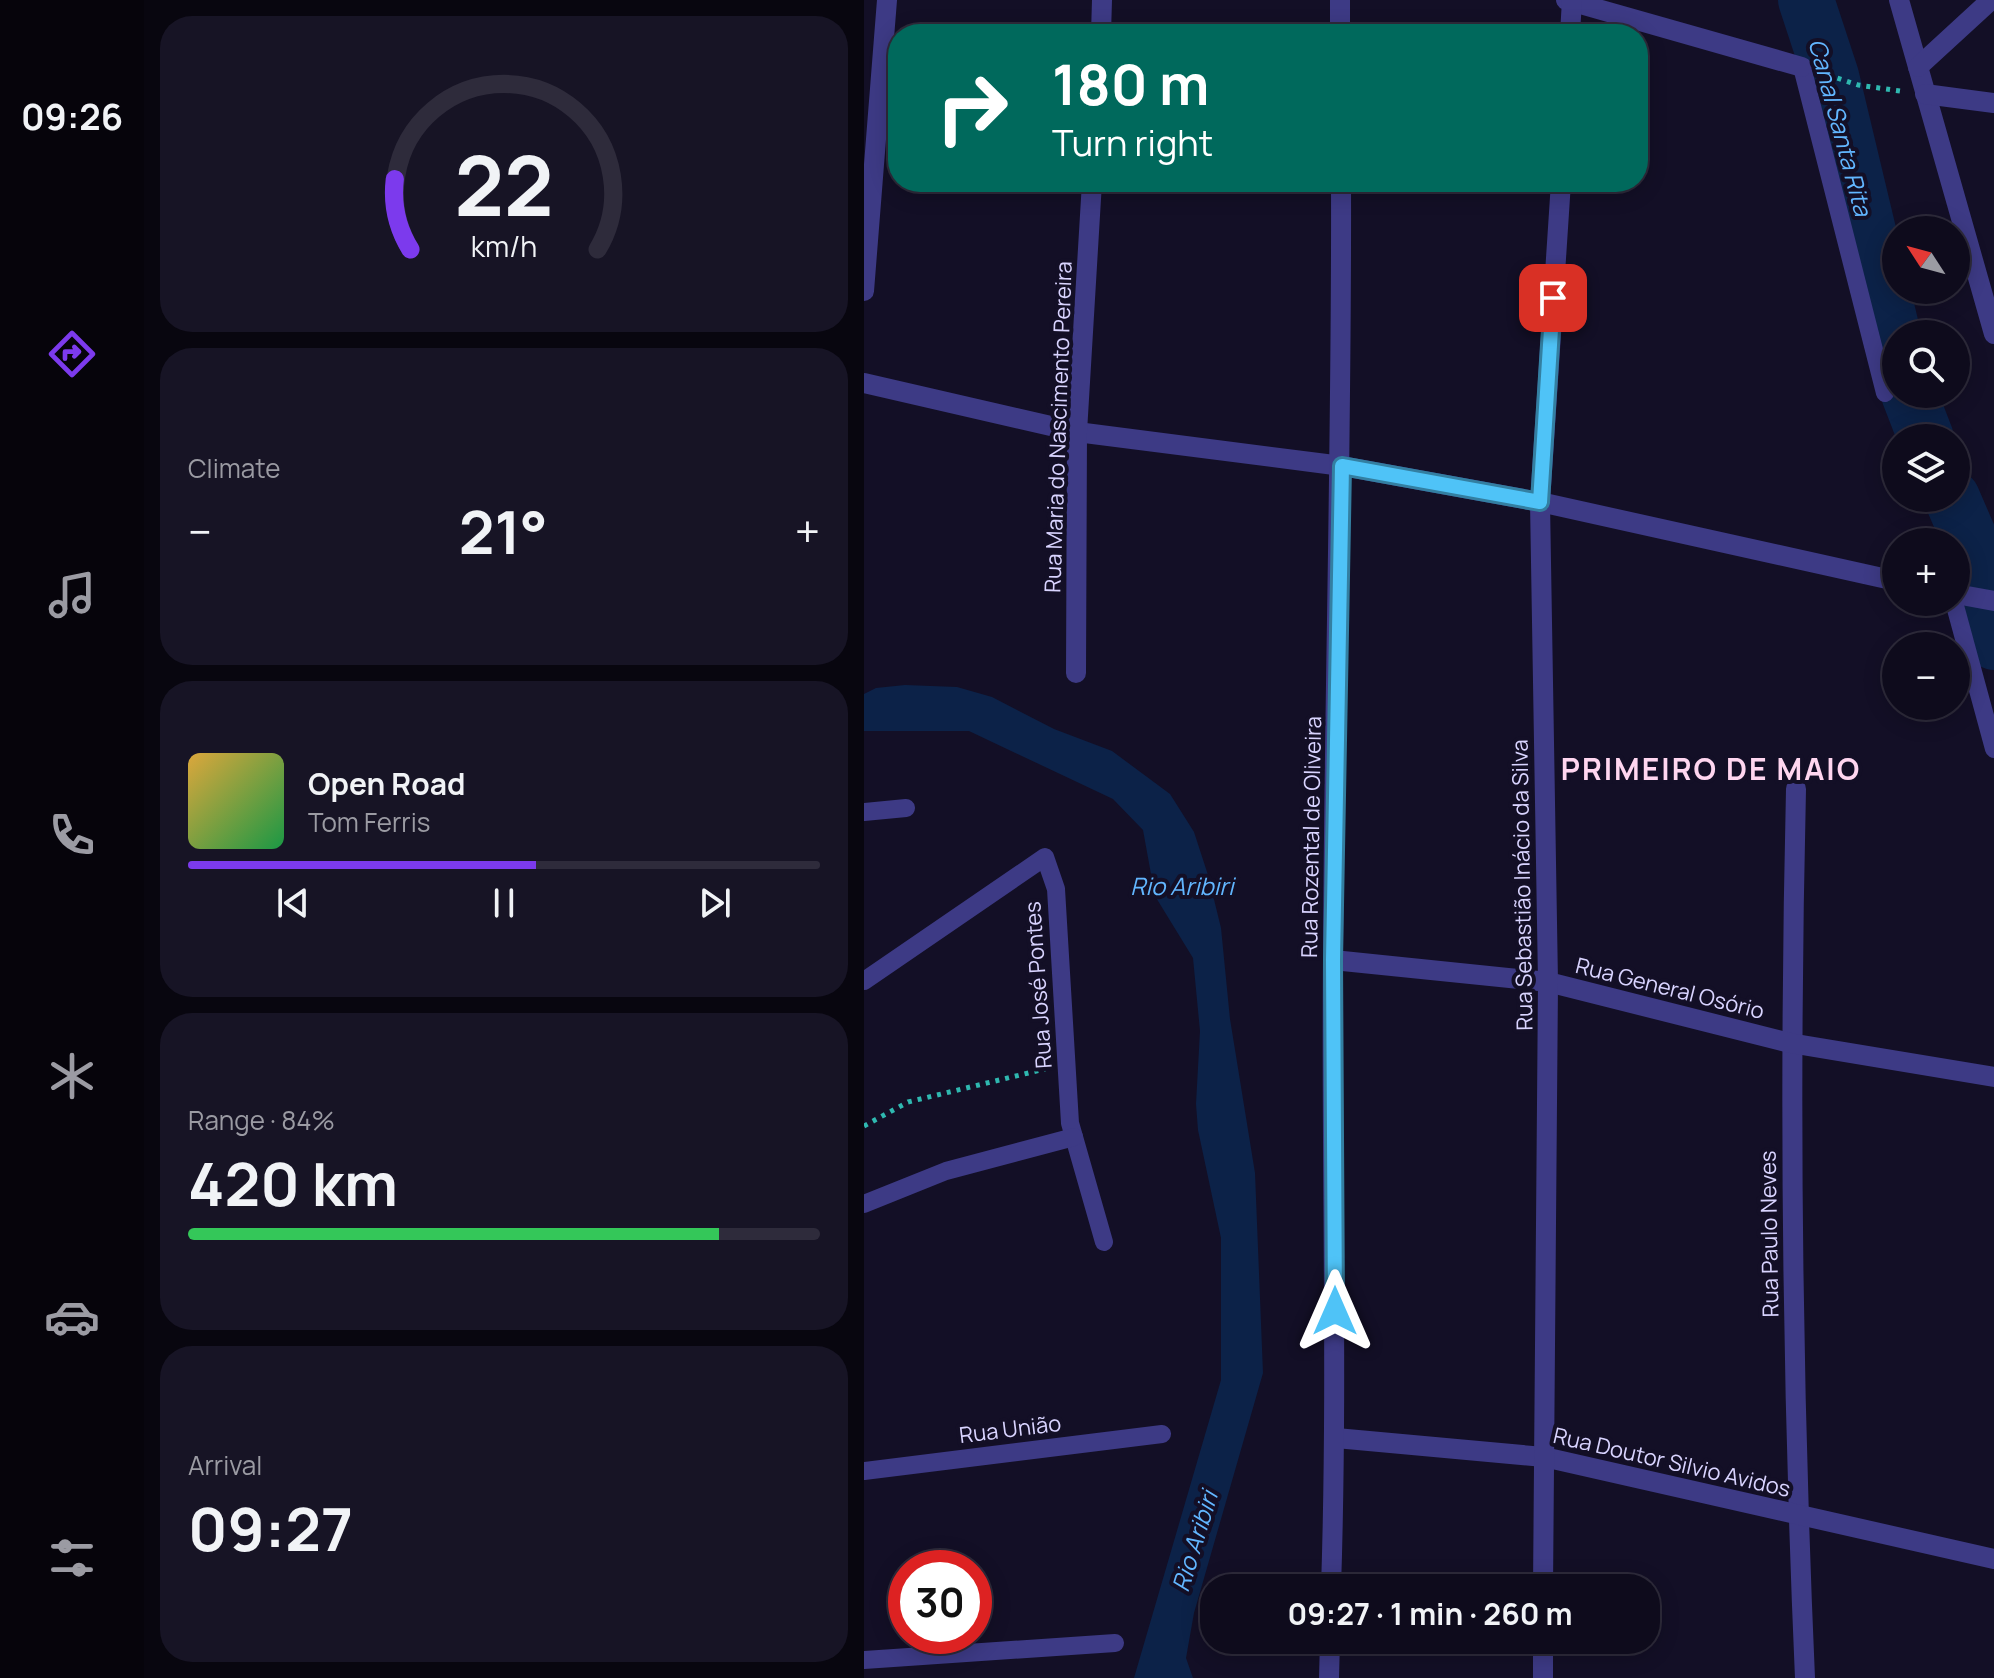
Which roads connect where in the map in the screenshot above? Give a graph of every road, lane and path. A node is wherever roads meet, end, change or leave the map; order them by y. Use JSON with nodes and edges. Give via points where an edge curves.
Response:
{"nodes":[{"id":1,"x":887,"y":0,"type":"edge"},
{"id":2,"x":1102,"y":0,"type":"edge"},
{"id":3,"x":1340,"y":0,"type":"edge"},
{"id":4,"x":1566,"y":0,"type":"edge"},
{"id":5,"x":1572,"y":0,"type":"edge"},
{"id":6,"x":1899,"y":0,"type":"edge"},
{"id":7,"x":1991,"y":0,"type":"edge"},
{"id":8,"x":1101,"y":24,"type":"edge"},
{"id":9,"x":1340,"y":24,"type":"edge"},
{"id":10,"x":1571,"y":24,"type":"edge"},
{"id":11,"x":1918,"y":67,"type":"junction"},
{"id":12,"x":1808,"y":68,"type":"junction"},
{"id":13,"x":1925,"y":94,"type":"junction"},
{"id":14,"x":1994,"y":103,"type":"edge"},
{"id":15,"x":1091,"y":192,"type":"edge"},
{"id":16,"x":1341,"y":192,"type":"edge"},
{"id":17,"x":1560,"y":192,"type":"edge"},
{"id":18,"x":864,"y":291,"type":"edge"},
{"id":19,"x":1994,"y":334,"type":"edge"},
{"id":20,"x":1882,"y":380,"type":"edge"},
{"id":21,"x":864,"y":383,"type":"edge"},
{"id":22,"x":1077,"y":432,"type":"junction"},
{"id":23,"x":1342,"y":466,"type":"junction"},
{"id":24,"x":1540,"y":502,"type":"junction"},
{"id":25,"x":1882,"y":578,"type":"edge"},
{"id":26,"x":1970,"y":598,"type":"edge"},
{"id":27,"x":1994,"y":601,"type":"edge"},
{"id":28,"x":1962,"y":616,"type":"edge"},
{"id":29,"x":1076,"y":673,"type":"dead end"},
{"id":30,"x":1994,"y":749,"type":"edge"},
{"id":31,"x":1796,"y":789,"type":"dead end"},
{"id":32,"x":906,"y":808,"type":"dead end"},
{"id":33,"x":864,"y":812,"type":"edge"},
{"id":34,"x":1333,"y":960,"type":"junction"},
{"id":35,"x":864,"y":981,"type":"edge"},
{"id":36,"x":1548,"y":982,"type":"junction"},
{"id":37,"x":1790,"y":1043,"type":"junction"},
{"id":38,"x":1069,"y":1063,"type":"junction"},
{"id":39,"x":1994,"y":1077,"type":"edge"},
{"id":40,"x":864,"y":1126,"type":"edge"},
{"id":41,"x":1074,"y":1137,"type":"junction"},
{"id":42,"x":864,"y":1204,"type":"edge"},
{"id":43,"x":1104,"y":1242,"type":"dead end"},
{"id":44,"x":1162,"y":1434,"type":"dead end"},
{"id":45,"x":1336,"y":1438,"type":"junction"},
{"id":46,"x":1544,"y":1457,"type":"junction"},
{"id":47,"x":864,"y":1471,"type":"edge"},
{"id":48,"x":1798,"y":1514,"type":"junction"},
{"id":49,"x":1994,"y":1559,"type":"edge"},
{"id":50,"x":1331,"y":1574,"type":"edge"},
{"id":51,"x":1543,"y":1574,"type":"edge"},
{"id":52,"x":1115,"y":1643,"type":"dead end"},
{"id":53,"x":1330,"y":1654,"type":"edge"},
{"id":54,"x":1543,"y":1654,"type":"edge"},
{"id":55,"x":864,"y":1660,"type":"edge"},
{"id":56,"x":1329,"y":1678,"type":"edge"},
{"id":57,"x":1543,"y":1678,"type":"edge"},
{"id":58,"x":1805,"y":1678,"type":"edge"}],
"edges":[{"from":1,"to":18,"type":"street"},
{"from":2,"to":8,"type":"street"},
{"from":3,"to":9,"type":"street"},
{"from":4,"to":5,"type":"street"},
{"from":5,"to":10,"type":"street"},
{"from":5,"to":12,"type":"street"},
{"from":6,"to":11,"type":"street"},
{"from":7,"to":11,"type":"street"},
{"from":11,"to":13,"type":"street"},
{"from":12,"to":13,"type":"path","via":[[1858,85]]},
{"from":12,"to":20,"type":"lane"},
{"from":13,"to":14,"type":"street"},
{"from":13,"to":19,"type":"street"},
{"from":15,"to":22,"type":"street","name":"Rua Maria do Nascimento Pereira"},
{"from":16,"to":23,"type":"street","name":"Rua Rozental de Oliveira"},
{"from":17,"to":24,"type":"street","name":"Rua Sebastião Inácio da Silva"},
{"from":21,"to":22,"type":"street"},
{"from":22,"to":23,"type":"street"},
{"from":22,"to":29,"type":"street","name":"Rua Maria do Nascimento Pereira"},
{"from":23,"to":24,"type":"street"},
{"from":23,"to":34,"type":"street","name":"Rua Rozental de Oliveira"},
{"from":24,"to":25,"type":"street"},
{"from":24,"to":36,"type":"street","name":"Rua Sebastião Inácio da Silva"},
{"from":26,"to":27,"type":"street"},
{"from":28,"to":30,"type":"lane"},
{"from":31,"to":37,"type":"street","name":"Rua Paulo Neves"},
{"from":32,"to":33,"type":"lane"},
{"from":34,"to":36,"type":"street","name":"Rua General Osório"},
{"from":34,"to":45,"type":"street","name":"Rua Rozental de Oliveira"},
{"from":35,"to":38,"type":"lane","name":"Rua José Pontes","via":[[1045,857],[1056,889]]},
{"from":36,"to":37,"type":"street","name":"Rua General Osório"},
{"from":36,"to":46,"type":"street","name":"Rua Sebastião Inácio da Silva"},
{"from":37,"to":39,"type":"street","name":"Rua General Osório"},
{"from":37,"to":48,"type":"street","name":"Rua Paulo Neves"},
{"from":38,"to":40,"type":"path","via":[[908,1102]]},
{"from":38,"to":41,"type":"lane","name":"Rua José Pontes"},
{"from":41,"to":42,"type":"lane","via":[[946,1171]]},
{"from":41,"to":43,"type":"lane","name":"Rua José Pontes"},
{"from":44,"to":47,"type":"lane","name":"Rua União"},
{"from":45,"to":46,"type":"street","name":"Rua Doutor Silvio Avidos"},
{"from":45,"to":50,"type":"street","name":"Rua Rozental de Oliveira"},
{"from":46,"to":48,"type":"street","name":"Rua Doutor Silvio Avidos"},
{"from":46,"to":51,"type":"street","name":"Rua Sebastião Inácio da Silva"},
{"from":48,"to":49,"type":"street","name":"Rua Doutor Silvio Avidos"},
{"from":48,"to":58,"type":"street","name":"Rua Paulo Neves"},
{"from":52,"to":55,"type":"lane"},
{"from":53,"to":56,"type":"street"},
{"from":54,"to":57,"type":"street"}]}
